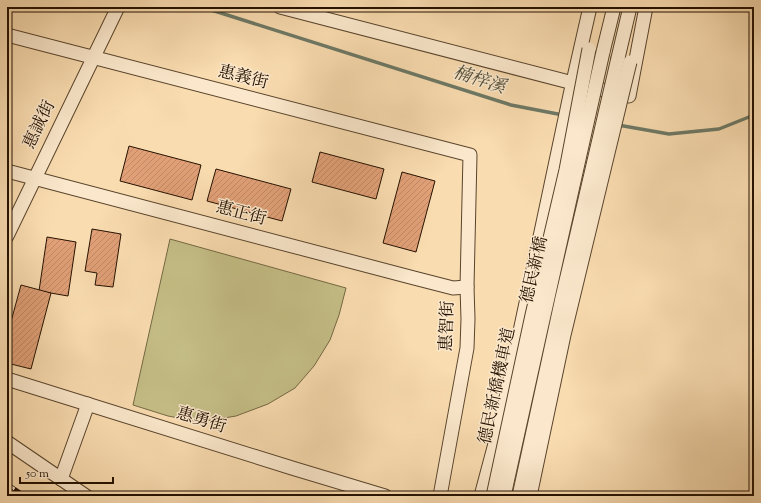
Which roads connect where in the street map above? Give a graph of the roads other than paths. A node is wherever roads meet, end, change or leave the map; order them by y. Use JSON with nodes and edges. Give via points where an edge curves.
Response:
{"nodes":[{"id":1,"x":118,"y":7,"type":"edge"},
{"id":2,"x":280,"y":7,"type":"edge"},
{"id":3,"x":590,"y":7,"type":"edge"},
{"id":4,"x":597,"y":7,"type":"edge"},
{"id":5,"x":614,"y":7,"type":"edge"},
{"id":6,"x":630,"y":7,"type":"edge"},
{"id":7,"x":645,"y":7,"type":"edge"},
{"id":8,"x":7,"y":35,"type":"edge"},
{"id":9,"x":93,"y":58,"type":"junction"},
{"id":10,"x":624,"y":60,"type":"junction"},
{"id":11,"x":571,"y":89,"type":"junction"},
{"id":12,"x":470,"y":155,"type":"joint"},
{"id":13,"x":7,"y":170,"type":"edge"},
{"id":14,"x":34,"y":178,"type":"junction"},
{"id":15,"x":7,"y":236,"type":"edge"},
{"id":16,"x":467,"y":287,"type":"junction"},
{"id":17,"x":7,"y":379,"type":"edge"},
{"id":18,"x":88,"y":404,"type":"junction"},
{"id":19,"x":7,"y":442,"type":"edge"},
{"id":20,"x":61,"y":479,"type":"junction"},
{"id":21,"x":86,"y":496,"type":"edge"},
{"id":22,"x":385,"y":496,"type":"edge"},
{"id":23,"x":440,"y":496,"type":"edge"},
{"id":24,"x":481,"y":496,"type":"edge"},
{"id":25,"x":493,"y":496,"type":"edge"},
{"id":26,"x":504,"y":496,"type":"edge"},
{"id":27,"x":519,"y":496,"type":"edge"},
{"id":28,"x":530,"y":496,"type":"edge"}],
"edges":[{"from":1,"to":9,"type":"street","name":"惠誠街"},
{"from":2,"to":11,"type":"street"},
{"from":3,"to":11,"type":"street"},
{"from":4,"to":25,"type":"street","name":"德民新橋機車道","bridge":true,"via":[[566,170]]},
{"from":5,"to":26,"type":"street","name":"德民新橋","bridge":true},
{"from":6,"to":10,"type":"street"},
{"from":7,"to":10,"type":"street"},
{"from":7,"to":11,"type":"street","via":[[629,96]]},
{"from":8,"to":9,"type":"street","name":"惠義街"},
{"from":9,"to":12,"type":"street","name":"惠義街"},
{"from":9,"to":14,"type":"street","name":"惠誠街"},
{"from":10,"to":27,"type":"street","name":"德民新橋","bridge":true,"via":[[562,298]]},
{"from":10,"to":28,"type":"street","bridge":true},
{"from":11,"to":24,"type":"street","via":[[501,421]]},
{"from":12,"to":16,"type":"street","name":"惠智街"},
{"from":13,"to":14,"type":"street","name":"惠正街"},
{"from":14,"to":15,"type":"street","name":"惠誠街"},
{"from":14,"to":16,"type":"street","name":"惠正街","via":[[453,288]]},
{"from":16,"to":23,"type":"street","name":"惠智街","via":[[467,348]]},
{"from":17,"to":18,"type":"street","name":"惠勇街"},
{"from":18,"to":20,"type":"street"},
{"from":18,"to":22,"type":"street","name":"惠勇街"},
{"from":19,"to":20,"type":"street"},
{"from":20,"to":21,"type":"street"}]}
